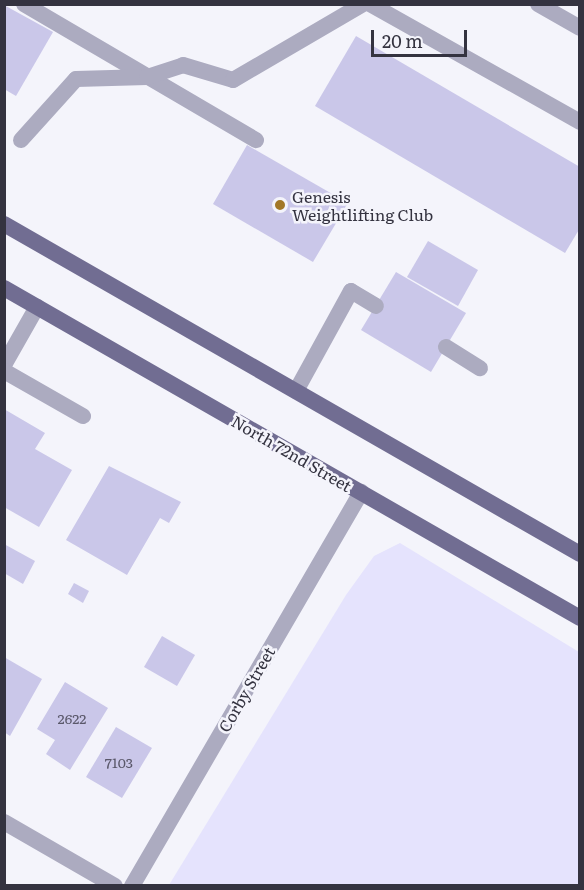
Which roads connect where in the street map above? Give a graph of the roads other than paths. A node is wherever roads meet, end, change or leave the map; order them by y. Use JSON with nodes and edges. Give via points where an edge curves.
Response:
{"nodes":[{"id":1,"x":24,"y":4,"type":"edge"},
{"id":2,"x":363,"y":4,"type":"edge"},
{"id":3,"x":370,"y":4,"type":"edge"},
{"id":4,"x":538,"y":4,"type":"edge"},
{"id":5,"x":579,"y":28,"type":"edge"},
{"id":6,"x":147,"y":77,"type":"junction"},
{"id":7,"x":579,"y":122,"type":"edge"},
{"id":8,"x":21,"y":140,"type":"dead end"},
{"id":9,"x":256,"y":140,"type":"dead end"},
{"id":10,"x":4,"y":224,"type":"edge"},
{"id":11,"x":4,"y":288,"type":"edge"},
{"id":12,"x":376,"y":306,"type":"dead end"},
{"id":13,"x":37,"y":307,"type":"junction"},
{"id":14,"x":446,"y":347,"type":"dead end"},
{"id":15,"x":4,"y":365,"type":"edge"},
{"id":16,"x":480,"y":368,"type":"dead end"},
{"id":17,"x":4,"y":371,"type":"edge"},
{"id":18,"x":296,"y":391,"type":"junction"},
{"id":19,"x":83,"y":416,"type":"dead end"},
{"id":20,"x":361,"y":492,"type":"junction"},
{"id":21,"x":579,"y":554,"type":"edge"},
{"id":22,"x":579,"y":618,"type":"edge"},
{"id":23,"x":4,"y":822,"type":"edge"},
{"id":24,"x":114,"y":885,"type":"edge"},
{"id":25,"x":132,"y":885,"type":"edge"}],
"edges":[{"from":1,"to":6,"type":"street"},
{"from":2,"to":6,"type":"street","via":[[233,80],[183,65]]},
{"from":3,"to":7,"type":"street"},
{"from":4,"to":5,"type":"street"},
{"from":6,"to":8,"type":"street","via":[[76,79]]},
{"from":6,"to":9,"type":"street"},
{"from":10,"to":18,"type":"main road"},
{"from":11,"to":13,"type":"main road","name":"North 72nd Street"},
{"from":12,"to":18,"type":"street","via":[[351,291]]},
{"from":13,"to":15,"type":"street"},
{"from":13,"to":20,"type":"main road","name":"North 72nd Street"},
{"from":14,"to":16,"type":"street"},
{"from":17,"to":19,"type":"street"},
{"from":18,"to":21,"type":"main road"},
{"from":20,"to":22,"type":"main road","name":"North 72nd Street"},
{"from":20,"to":25,"type":"street","name":"Corby Street"},
{"from":23,"to":24,"type":"street"}]}
